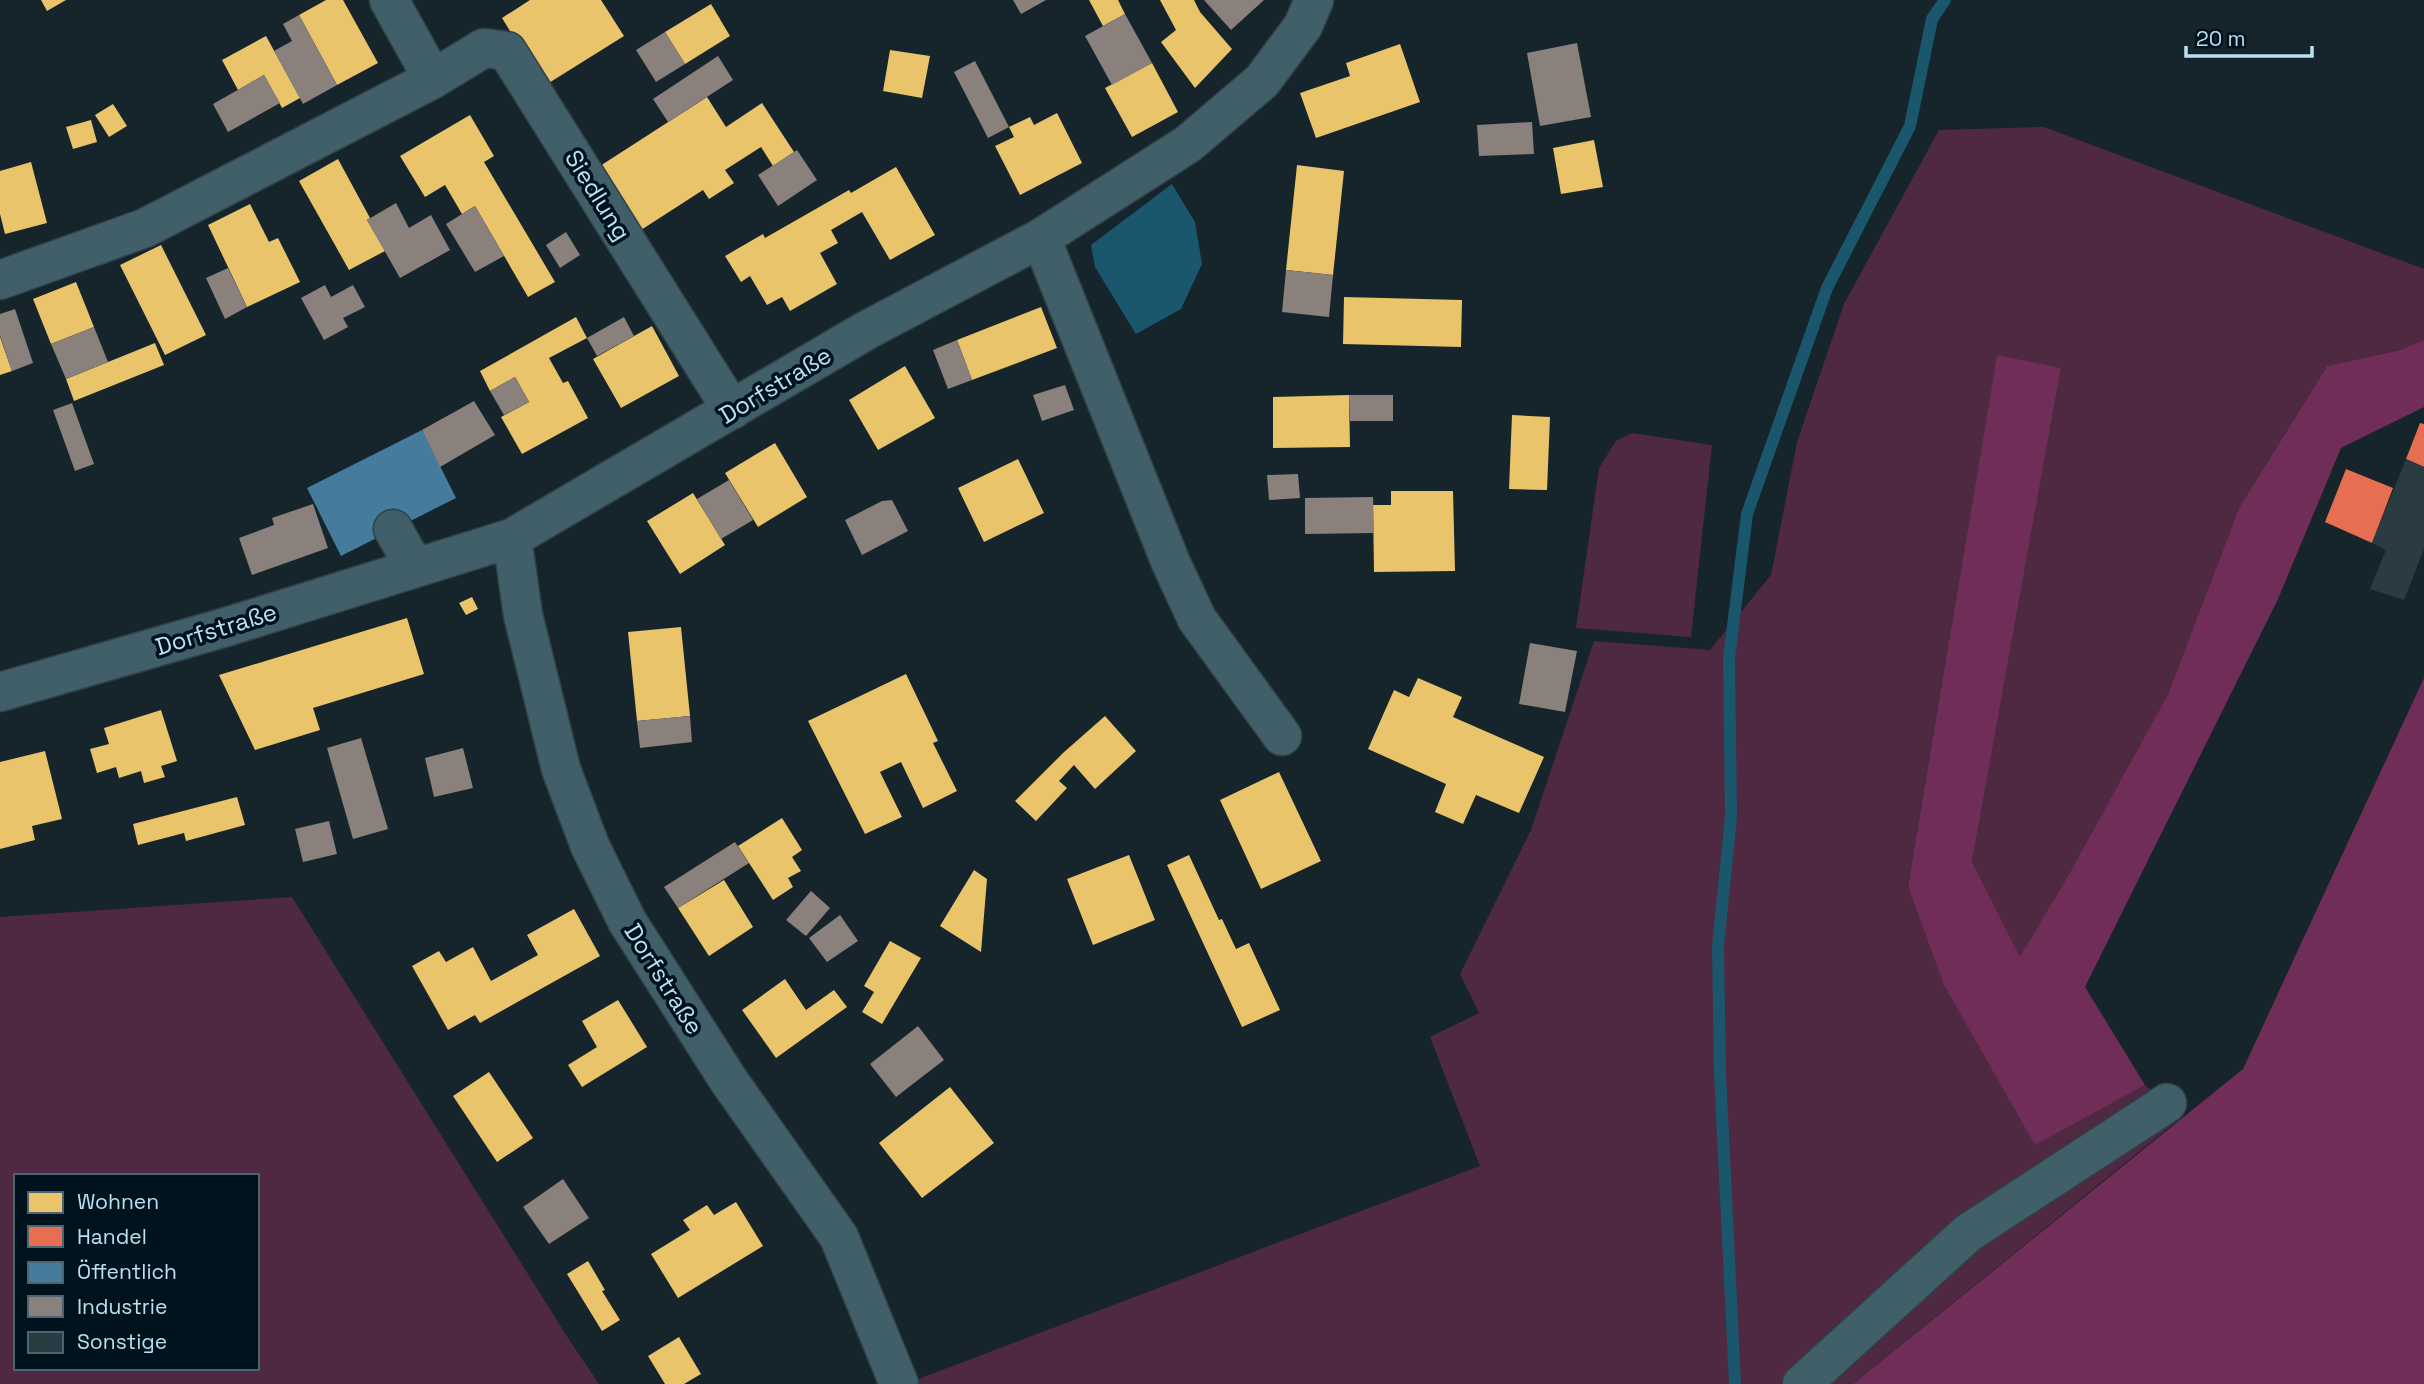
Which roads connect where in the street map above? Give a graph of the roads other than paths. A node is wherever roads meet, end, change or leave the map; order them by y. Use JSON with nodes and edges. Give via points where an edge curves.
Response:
{"nodes":[{"id":1,"x":389,"y":0,"type":"edge"},
{"id":2,"x":1314,"y":0,"type":"edge"},
{"id":3,"x":433,"y":79,"type":"junction"},
{"id":4,"x":1041,"y":238,"type":"junction"},
{"id":5,"x":0,"y":280,"type":"edge"},
{"id":6,"x":732,"y":410,"type":"junction"},
{"id":7,"x":393,"y":529,"type":"dead end"},
{"id":8,"x":512,"y":538,"type":"junction"},
{"id":9,"x":415,"y":568,"type":"junction"},
{"id":10,"x":0,"y":692,"type":"edge"},
{"id":11,"x":1282,"y":736,"type":"dead end"},
{"id":12,"x":2167,"y":1103,"type":"dead end"},
{"id":13,"x":899,"y":1384,"type":"edge"},
{"id":14,"x":1802,"y":1384,"type":"edge"}],
"edges":[{"from":1,"to":3,"type":"street"},
{"from":2,"to":4,"type":"street","name":"Dorfstraße","via":[[1303,26],[1262,81],[1188,144]]},
{"from":3,"to":5,"type":"street","name":"Siedlung","via":[[145,228]]},
{"from":3,"to":6,"type":"street","name":"Siedlung","via":[[484,48],[507,51]]},
{"from":4,"to":6,"type":"street","name":"Dorfstraße","via":[[867,330]]},
{"from":4,"to":11,"type":"street","via":[[1197,620]]},
{"from":6,"to":8,"type":"street","name":"Dorfstraße"},
{"from":7,"to":9,"type":"street"},
{"from":8,"to":9,"type":"street","name":"Dorfstraße"},
{"from":8,"to":13,"type":"street","name":"Dorfstraße","via":[[523,615],[561,769],[590,846],[627,921],[729,1081],[839,1237]]},
{"from":9,"to":10,"type":"street","name":"Dorfstraße"},
{"from":12,"to":14,"type":"street","via":[[1968,1233]]}]}
